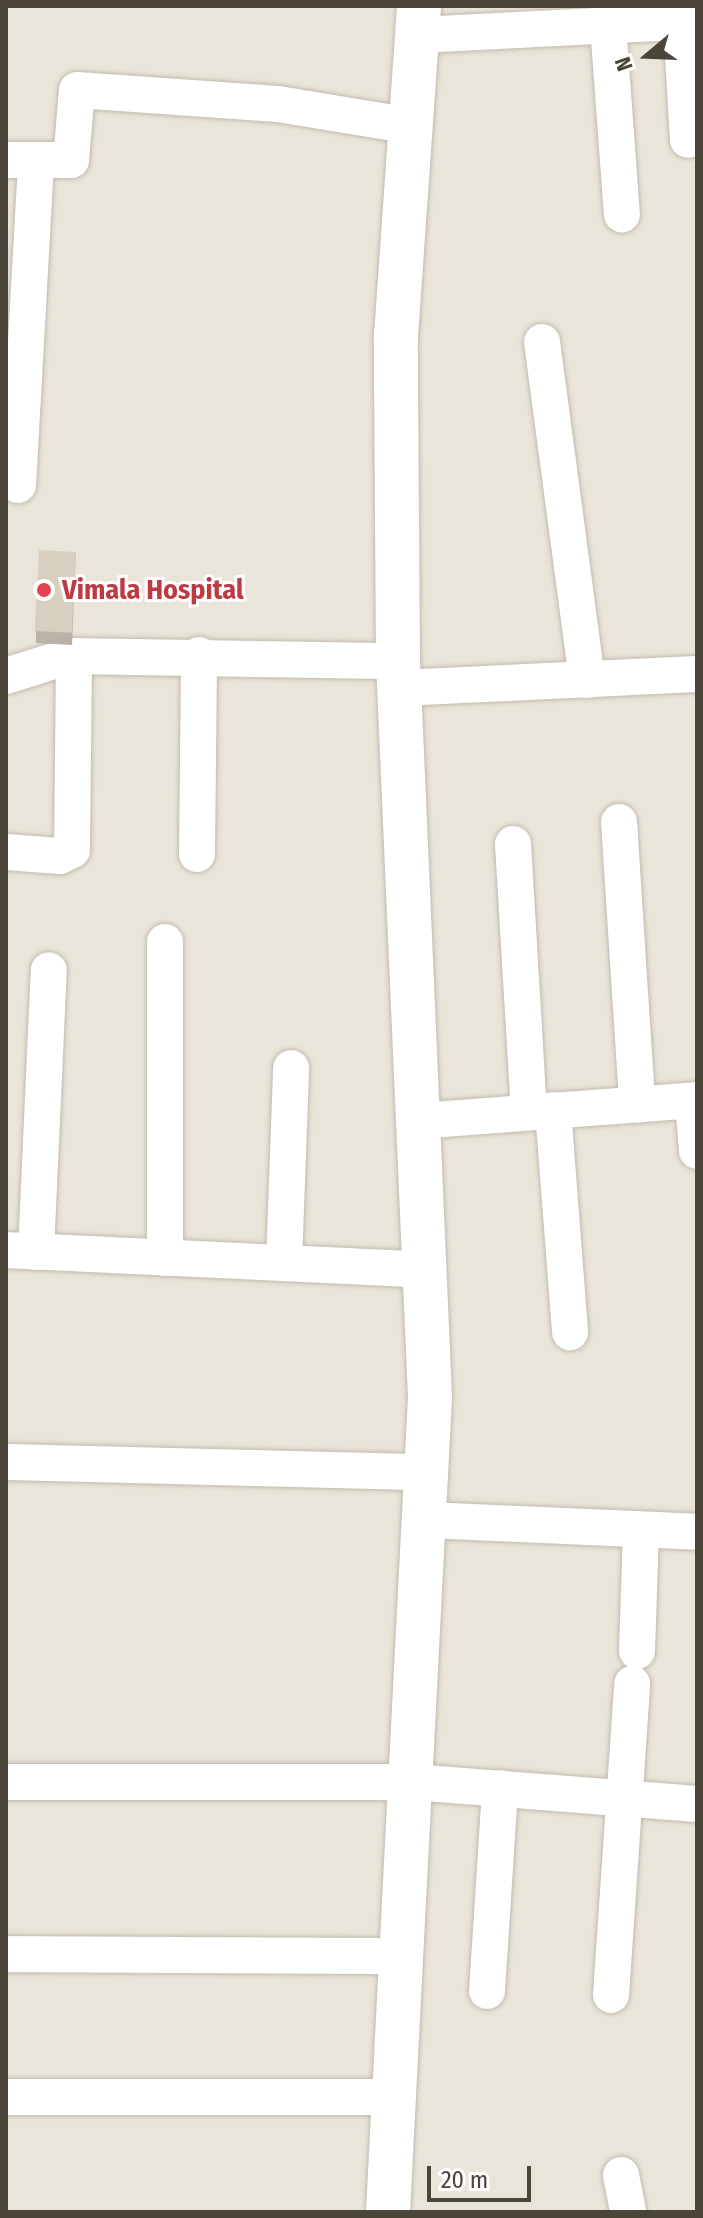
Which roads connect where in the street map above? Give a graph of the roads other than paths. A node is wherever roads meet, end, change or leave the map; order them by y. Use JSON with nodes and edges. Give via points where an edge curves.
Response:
{"nodes":[{"id":1,"x":418,"y":21,"type":"edge"},
{"id":2,"x":689,"y":22,"type":"edge"},
{"id":3,"x":608,"y":25,"type":"junction"},
{"id":4,"x":413,"y":126,"type":"junction"},
{"id":5,"x":688,"y":140,"type":"dead end"},
{"id":6,"x":21,"y":160,"type":"edge"},
{"id":7,"x":622,"y":214,"type":"dead end"},
{"id":8,"x":542,"y":342,"type":"dead end"},
{"id":9,"x":18,"y":485,"type":"dead end"},
{"id":10,"x":199,"y":655,"type":"junction"},
{"id":11,"x":74,"y":656,"type":"junction"},
{"id":12,"x":399,"y":674,"type":"junction"},
{"id":13,"x":697,"y":674,"type":"edge"},
{"id":14,"x":6,"y":676,"type":"edge"},
{"id":15,"x":587,"y":680,"type":"junction"},
{"id":16,"x":619,"y":822,"type":"dead end"},
{"id":17,"x":513,"y":844,"type":"dead end"},
{"id":18,"x":6,"y":852,"type":"edge"},
{"id":19,"x":197,"y":854,"type":"dead end"},
{"id":20,"x":165,"y":942,"type":"dead end"},
{"id":21,"x":49,"y":970,"type":"dead end"},
{"id":22,"x":291,"y":1068,"type":"dead end"},
{"id":23,"x":695,"y":1100,"type":"edge"},
{"id":24,"x":637,"y":1104,"type":"junction"},
{"id":25,"x":541,"y":1111,"type":"junction"},
{"id":26,"x":418,"y":1121,"type":"junction"},
{"id":27,"x":697,"y":1151,"type":"edge"},
{"id":28,"x":21,"y":1251,"type":"edge"},
{"id":29,"x":165,"y":1258,"type":"junction"},
{"id":30,"x":284,"y":1263,"type":"junction"},
{"id":31,"x":425,"y":1270,"type":"junction"},
{"id":32,"x":570,"y":1332,"type":"dead end"},
{"id":33,"x":6,"y":1462,"type":"edge"},
{"id":34,"x":428,"y":1472,"type":"junction"},
{"id":35,"x":427,"y":1520,"type":"junction"},
{"id":36,"x":641,"y":1530,"type":"junction"},
{"id":37,"x":697,"y":1532,"type":"edge"},
{"id":38,"x":6,"y":1782,"type":"edge"},
{"id":39,"x":412,"y":1782,"type":"junction"},
{"id":40,"x":500,"y":1788,"type":"junction"},
{"id":41,"x":624,"y":1797,"type":"junction"},
{"id":42,"x":697,"y":1804,"type":"edge"},
{"id":43,"x":6,"y":1954,"type":"edge"},
{"id":44,"x":403,"y":1956,"type":"junction"},
{"id":45,"x":487,"y":1991,"type":"dead end"},
{"id":46,"x":611,"y":1995,"type":"dead end"},
{"id":47,"x":6,"y":2097,"type":"edge"},
{"id":48,"x":396,"y":2097,"type":"junction"},
{"id":49,"x":621,"y":2175,"type":"dead end"},
{"id":50,"x":388,"y":2212,"type":"edge"},
{"id":51,"x":628,"y":2212,"type":"edge"}],
"edges":[{"from":1,"to":3,"type":"street"},
{"from":1,"to":4,"type":"street"},
{"from":2,"to":3,"type":"street"},
{"from":2,"to":5,"type":"street"},
{"from":3,"to":7,"type":"street"},
{"from":4,"to":6,"type":"street","via":[[278,104],[77,90],[71,160]]},
{"from":4,"to":12,"type":"street","via":[[396,336]]},
{"from":6,"to":9,"type":"street"},
{"from":8,"to":15,"type":"street"},
{"from":10,"to":11,"type":"street"},
{"from":10,"to":12,"type":"street"},
{"from":10,"to":19,"type":"street"},
{"from":11,"to":14,"type":"street"},
{"from":11,"to":18,"type":"street","via":[[72,850],[60,856]]},
{"from":12,"to":15,"type":"street"},
{"from":12,"to":26,"type":"street"},
{"from":13,"to":15,"type":"street"},
{"from":16,"to":24,"type":"street"},
{"from":17,"to":25,"type":"street"},
{"from":20,"to":29,"type":"street"},
{"from":21,"to":28,"type":"street"},
{"from":22,"to":30,"type":"street"},
{"from":23,"to":24,"type":"street"},
{"from":23,"to":27,"type":"street"},
{"from":24,"to":25,"type":"street"},
{"from":25,"to":26,"type":"street"},
{"from":25,"to":32,"type":"street"},
{"from":26,"to":31,"type":"street"},
{"from":28,"to":29,"type":"street"},
{"from":29,"to":30,"type":"street"},
{"from":30,"to":31,"type":"street"},
{"from":31,"to":34,"type":"street"},
{"from":33,"to":34,"type":"street"},
{"from":34,"to":35,"type":"street"},
{"from":35,"to":36,"type":"street"},
{"from":35,"to":39,"type":"street"},
{"from":36,"to":37,"type":"street"},
{"from":36,"to":41,"type":"street"},
{"from":38,"to":39,"type":"street"},
{"from":39,"to":40,"type":"street"},
{"from":39,"to":44,"type":"street"},
{"from":40,"to":41,"type":"street"},
{"from":40,"to":45,"type":"street"},
{"from":41,"to":42,"type":"street"},
{"from":41,"to":46,"type":"street"},
{"from":43,"to":44,"type":"street"},
{"from":44,"to":48,"type":"street"},
{"from":47,"to":48,"type":"street"},
{"from":48,"to":50,"type":"street"},
{"from":49,"to":51,"type":"street"}]}
